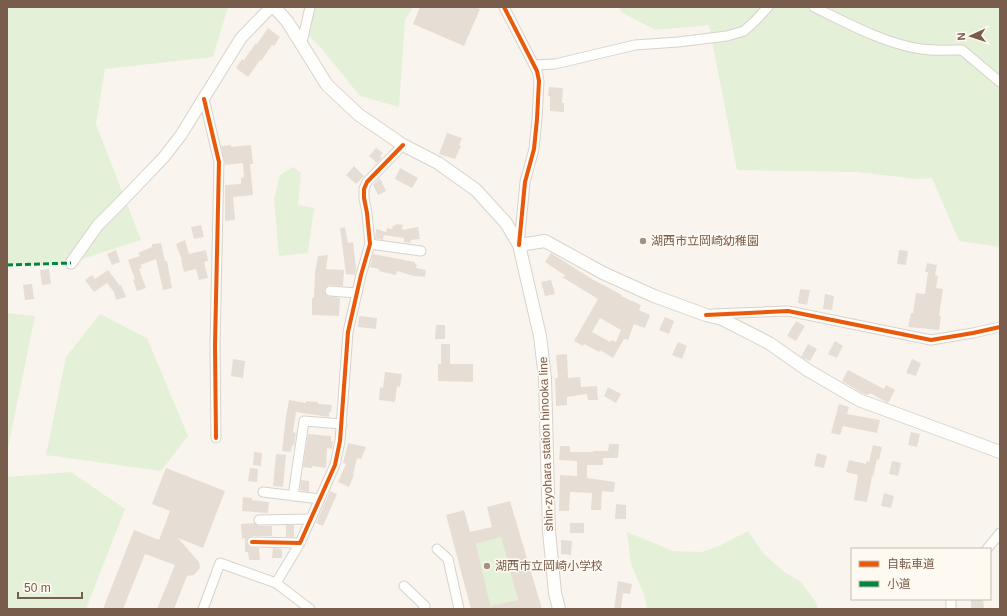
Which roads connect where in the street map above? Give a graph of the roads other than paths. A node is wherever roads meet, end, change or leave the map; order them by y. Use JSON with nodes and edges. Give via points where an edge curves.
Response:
{"nodes":[{"id":1,"x":273,"y":7,"type":"edge"},
{"id":2,"x":310,"y":7,"type":"edge"},
{"id":3,"x":504,"y":7,"type":"edge"},
{"id":4,"x":768,"y":7,"type":"edge"},
{"id":5,"x":814,"y":7,"type":"edge"},
{"id":6,"x":302,"y":42,"type":"junction"},
{"id":7,"x":534,"y":65,"type":"junction"},
{"id":8,"x":1000,"y":82,"type":"edge"},
{"id":9,"x":204,"y":99,"type":"junction"},
{"id":10,"x":403,"y":145,"type":"junction"},
{"id":11,"x":370,"y":244,"type":"junction"},
{"id":12,"x":519,"y":245,"type":"junction"},
{"id":13,"x":421,"y":251,"type":"dead end"},
{"id":14,"x":71,"y":263,"type":"dead end"},
{"id":15,"x":330,"y":291,"type":"dead end"},
{"id":16,"x":357,"y":293,"type":"junction"},
{"id":17,"x":706,"y":315,"type":"junction"},
{"id":18,"x":1000,"y":327,"type":"edge"},
{"id":19,"x":342,"y":424,"type":"junction"},
{"id":20,"x":216,"y":438,"type":"dead end"},
{"id":21,"x":1000,"y":452,"type":"edge"},
{"id":22,"x":263,"y":492,"type":"dead end"},
{"id":23,"x":293,"y":496,"type":"junction"},
{"id":24,"x":320,"y":499,"type":"junction"},
{"id":25,"x":310,"y":519,"type":"junction"},
{"id":26,"x":259,"y":520,"type":"dead end"},
{"id":27,"x":1000,"y":533,"type":"edge"},
{"id":28,"x":252,"y":542,"type":"dead end"},
{"id":29,"x":300,"y":543,"type":"junction"},
{"id":30,"x":988,"y":548,"type":"edge"},
{"id":31,"x":437,"y":549,"type":"dead end"},
{"id":32,"x":276,"y":583,"type":"junction"},
{"id":33,"x":404,"y":586,"type":"dead end"},
{"id":34,"x":203,"y":609,"type":"edge"},
{"id":35,"x":310,"y":609,"type":"edge"},
{"id":36,"x":423,"y":609,"type":"edge"},
{"id":37,"x":459,"y":609,"type":"edge"},
{"id":38,"x":559,"y":609,"type":"edge"}],
"edges":[{"from":1,"to":6,"type":"main road","name":"shin-zyohara station hinooka line"},
{"from":1,"to":9,"type":"street","via":[[241,38]]},
{"from":2,"to":6,"type":"street"},
{"from":3,"to":7,"type":"street"},
{"from":4,"to":7,"type":"street","via":[[744,31],[727,36],[634,45],[555,64]]},
{"from":5,"to":8,"type":"street","via":[[906,46],[922,50],[962,50]]},
{"from":6,"to":10,"type":"main road","name":"shin-zyohara station hinooka line","via":[[327,86],[359,115]]},
{"from":7,"to":12,"type":"street","via":[[539,81],[537,119],[534,150],[525,182]]},
{"from":9,"to":14,"type":"street","via":[[164,157],[98,224]]},
{"from":9,"to":20,"type":"street","via":[[219,162],[215,345]]},
{"from":10,"to":11,"type":"street","via":[[367,182],[364,189]]},
{"from":10,"to":12,"type":"main road","name":"shin-zyohara station hinooka line","via":[[438,163],[476,190],[506,223]]},
{"from":11,"to":13,"type":"street"},
{"from":11,"to":16,"type":"street"},
{"from":12,"to":17,"type":"main road","via":[[545,241],[654,296]]},
{"from":12,"to":38,"type":"main road","name":"shin-zyohara station hinooka line","via":[[540,336],[545,378],[549,531]]},
{"from":15,"to":16,"type":"street"},
{"from":16,"to":19,"type":"street","via":[[348,332]]},
{"from":17,"to":18,"type":"street","via":[[788,311],[931,340]]},
{"from":17,"to":21,"type":"main road","via":[[722,319],[769,343],[809,371],[859,400]]},
{"from":19,"to":23,"type":"street","via":[[304,422]]},
{"from":19,"to":24,"type":"street","via":[[336,460]]},
{"from":22,"to":23,"type":"street"},
{"from":23,"to":24,"type":"street"},
{"from":24,"to":25,"type":"street"},
{"from":25,"to":26,"type":"street"},
{"from":25,"to":29,"type":"street"},
{"from":27,"to":30,"type":"street"},
{"from":28,"to":29,"type":"street"},
{"from":29,"to":32,"type":"street"},
{"from":31,"to":37,"type":"street","via":[[448,559]]},
{"from":32,"to":34,"type":"street","via":[[220,563]]},
{"from":32,"to":35,"type":"street"},
{"from":33,"to":36,"type":"street","via":[[425,606]]}]}
